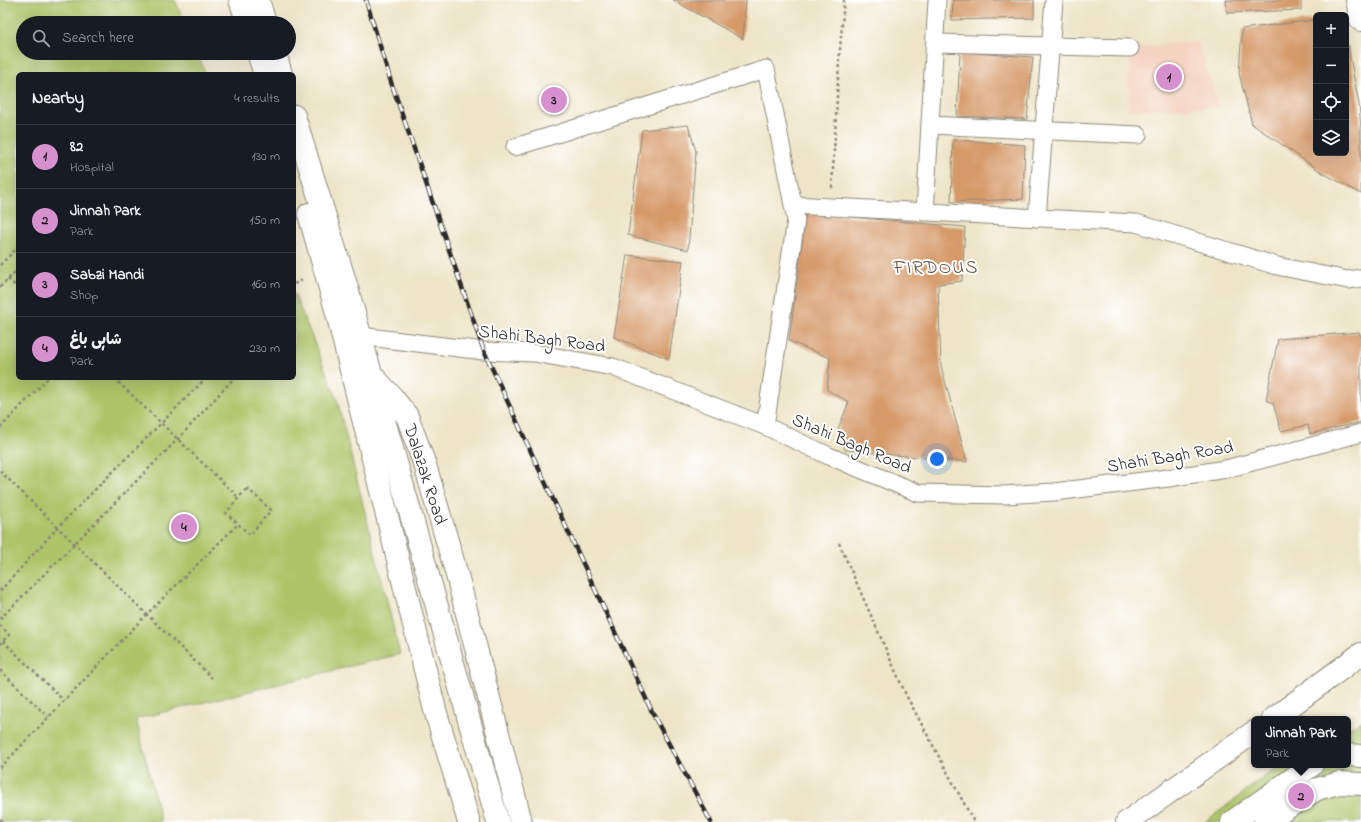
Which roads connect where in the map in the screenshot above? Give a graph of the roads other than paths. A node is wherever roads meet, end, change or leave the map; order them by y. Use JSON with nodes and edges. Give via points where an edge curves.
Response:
{"nodes":[{"id":1,"x":240,"y":0,"type":"edge"},
{"id":2,"x":258,"y":0,"type":"edge"},
{"id":3,"x":937,"y":0,"type":"edge"},
{"id":4,"x":1054,"y":0,"type":"edge"},
{"id":5,"x":1357,"y":0,"type":"edge"},
{"id":6,"x":246,"y":16,"type":"edge"},
{"id":7,"x":263,"y":16,"type":"edge"},
{"id":8,"x":1361,"y":20,"type":"edge"},
{"id":9,"x":935,"y":43,"type":"junction"},
{"id":10,"x":1050,"y":46,"type":"junction"},
{"id":11,"x":1130,"y":48,"type":"dead end"},
{"id":12,"x":260,"y":60,"type":"edge"},
{"id":13,"x":277,"y":60,"type":"edge"},
{"id":14,"x":264,"y":72,"type":"edge"},
{"id":15,"x":280,"y":72,"type":"edge"},
{"id":16,"x":296,"y":122,"type":"edge"},
{"id":17,"x":930,"y":125,"type":"junction"},
{"id":18,"x":1044,"y":131,"type":"junction"},
{"id":19,"x":1138,"y":135,"type":"dead end"},
{"id":20,"x":515,"y":147,"type":"dead end"},
{"id":21,"x":296,"y":168,"type":"edge"},
{"id":22,"x":793,"y":205,"type":"junction"},
{"id":23,"x":924,"y":212,"type":"junction"},
{"id":24,"x":1037,"y":218,"type":"junction"},
{"id":25,"x":1361,"y":278,"type":"edge"},
{"id":26,"x":360,"y":336,"type":"junction"},
{"id":27,"x":371,"y":374,"type":"junction"},
{"id":28,"x":765,"y":426,"type":"junction"},
{"id":29,"x":1361,"y":433,"type":"edge"},
{"id":30,"x":1361,"y":654,"type":"edge"},
{"id":31,"x":1277,"y":716,"type":"edge"},
{"id":32,"x":1251,"y":734,"type":"edge"},
{"id":33,"x":1351,"y":755,"type":"edge"},
{"id":34,"x":1361,"y":756,"type":"edge"},
{"id":35,"x":1308,"y":768,"type":"edge"},
{"id":36,"x":1361,"y":784,"type":"edge"},
{"id":37,"x":469,"y":822,"type":"edge"},
{"id":38,"x":498,"y":822,"type":"edge"},
{"id":39,"x":521,"y":822,"type":"edge"},
{"id":40,"x":1127,"y":822,"type":"edge"},
{"id":41,"x":1232,"y":822,"type":"edge"},
{"id":42,"x":1265,"y":822,"type":"edge"}],
"edges":[{"from":1,"to":6,"type":"main road"},
{"from":2,"to":7,"type":"main road"},
{"from":3,"to":9,"type":"street"},
{"from":4,"to":10,"type":"street"},
{"from":5,"to":8,"type":"main road"},
{"from":9,"to":10,"type":"street"},
{"from":9,"to":17,"type":"street"},
{"from":10,"to":11,"type":"street"},
{"from":10,"to":18,"type":"street"},
{"from":12,"to":14,"type":"main road"},
{"from":13,"to":15,"type":"main road"},
{"from":16,"to":26,"type":"main road","name":"Dalazak Road"},
{"from":17,"to":18,"type":"street"},
{"from":17,"to":23,"type":"street"},
{"from":18,"to":19,"type":"street"},
{"from":18,"to":24,"type":"street"},
{"from":20,"to":22,"type":"street","via":[[766,69]]},
{"from":21,"to":37,"type":"main road","via":[[337,313],[435,710]]},
{"from":22,"to":23,"type":"street"},
{"from":22,"to":28,"type":"street","via":[[796,220]]},
{"from":23,"to":24,"type":"street"},
{"from":24,"to":25,"type":"street","via":[[1136,223],[1277,266],[1348,280]]},
{"from":26,"to":27,"type":"main road","name":"Dalazak Road"},
{"from":26,"to":28,"type":"street","name":"Shahi Bagh Road","via":[[484,351],[534,353],[613,367]]},
{"from":27,"to":38,"type":"main road"},
{"from":27,"to":39,"type":"main road","name":"Dalazak Road","via":[[407,416],[418,442],[457,575]]},
{"from":28,"to":29,"type":"street","name":"Shahi Bagh Road","via":[[918,493],[1004,495],[1069,490],[1226,469]]},
{"from":30,"to":31,"type":"main road"},
{"from":32,"to":40,"type":"main road"},
{"from":33,"to":34,"type":"main road"},
{"from":35,"to":41,"type":"main road"},
{"from":36,"to":42,"type":"main road","via":[[1339,782],[1316,789]]}]}
